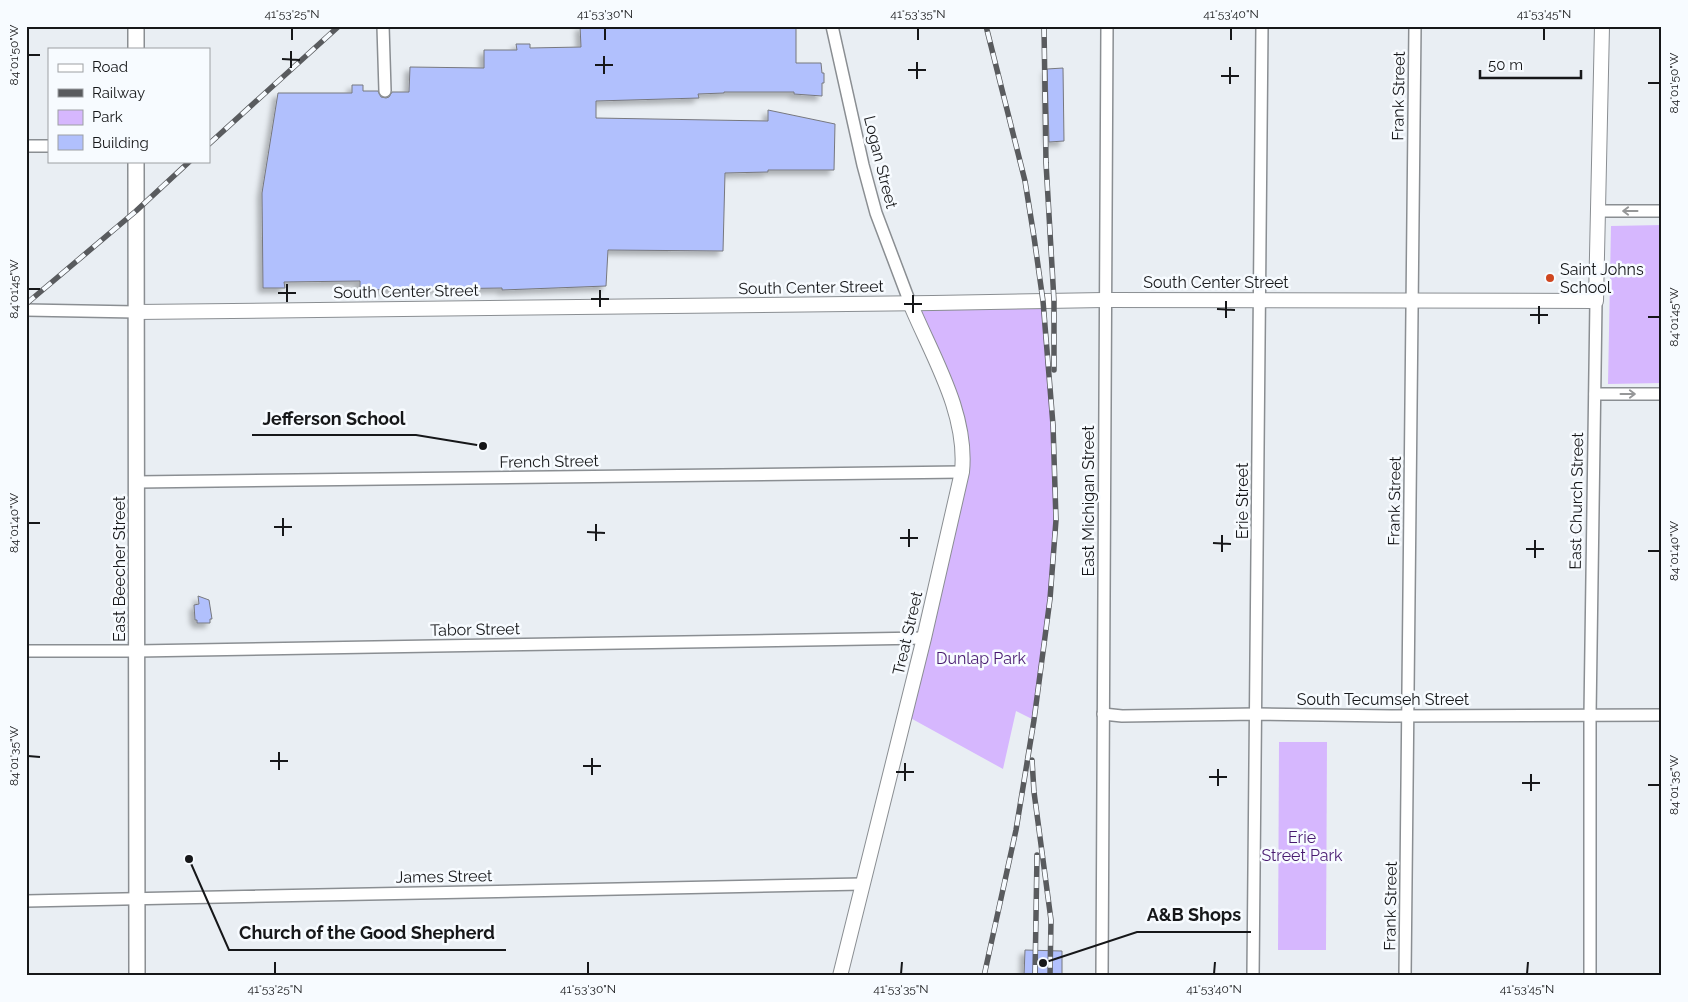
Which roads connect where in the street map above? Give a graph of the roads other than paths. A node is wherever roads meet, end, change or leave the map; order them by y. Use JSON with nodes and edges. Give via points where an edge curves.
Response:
{"nodes":[{"id":1,"x":136,"y":26,"type":"edge"},
{"id":2,"x":383,"y":26,"type":"edge"},
{"id":3,"x":832,"y":26,"type":"edge"},
{"id":4,"x":1106,"y":26,"type":"edge"},
{"id":5,"x":1262,"y":26,"type":"edge"},
{"id":6,"x":1416,"y":26,"type":"edge"},
{"id":7,"x":1602,"y":26,"type":"edge"},
{"id":8,"x":136,"y":48,"type":"edge"},
{"id":9,"x":385,"y":91,"type":"dead end"},
{"id":10,"x":26,"y":146,"type":"edge"},
{"id":11,"x":48,"y":146,"type":"edge"},
{"id":12,"x":136,"y":162,"type":"edge"},
{"id":13,"x":1597,"y":211,"type":"junction"},
{"id":14,"x":1662,"y":212,"type":"edge"},
{"id":15,"x":1104,"y":300,"type":"junction"},
{"id":16,"x":1260,"y":300,"type":"junction"},
{"id":17,"x":1412,"y":300,"type":"junction"},
{"id":18,"x":1596,"y":301,"type":"junction"},
{"id":19,"x":910,"y":303,"type":"junction"},
{"id":20,"x":26,"y":310,"type":"edge"},
{"id":21,"x":136,"y":312,"type":"junction"},
{"id":22,"x":1595,"y":394,"type":"junction"},
{"id":23,"x":1662,"y":394,"type":"edge"},
{"id":24,"x":962,"y":472,"type":"junction"},
{"id":25,"x":137,"y":482,"type":"junction"},
{"id":26,"x":924,"y":638,"type":"junction"},
{"id":27,"x":26,"y":651,"type":"edge"},
{"id":28,"x":137,"y":651,"type":"junction"},
{"id":29,"x":1103,"y":714,"type":"junction"},
{"id":30,"x":1257,"y":714,"type":"junction"},
{"id":31,"x":1590,"y":714,"type":"junction"},
{"id":32,"x":1662,"y":715,"type":"edge"},
{"id":33,"x":1408,"y":716,"type":"junction"},
{"id":34,"x":862,"y":884,"type":"junction"},
{"id":35,"x":136,"y":899,"type":"junction"},
{"id":36,"x":26,"y":901,"type":"edge"},
{"id":37,"x":137,"y":976,"type":"edge"},
{"id":38,"x":840,"y":976,"type":"edge"},
{"id":39,"x":1102,"y":976,"type":"edge"},
{"id":40,"x":1254,"y":976,"type":"edge"},
{"id":41,"x":1406,"y":976,"type":"edge"},
{"id":42,"x":1590,"y":976,"type":"edge"}],
"edges":[{"from":1,"to":8,"type":"main road"},
{"from":2,"to":9,"type":"street"},
{"from":3,"to":19,"type":"street","name":"Logan Street","via":[[876,213]]},
{"from":4,"to":15,"type":"street","name":"East Michigan Street"},
{"from":5,"to":16,"type":"street","name":"Erie Street"},
{"from":6,"to":17,"type":"street","name":"Frank Street"},
{"from":7,"to":13,"type":"street","name":"East Church Street"},
{"from":10,"to":11,"type":"street"},
{"from":12,"to":21,"type":"main road","name":"East Beecher Street"},
{"from":14,"to":13,"type":"street","one_way":true},
{"from":13,"to":18,"type":"street","name":"East Church Street"},
{"from":15,"to":16,"type":"street","name":"South Center Street"},
{"from":15,"to":19,"type":"street","name":"South Center Street"},
{"from":15,"to":29,"type":"street","name":"East Michigan Street"},
{"from":16,"to":17,"type":"street","name":"South Center Street"},
{"from":16,"to":30,"type":"street","name":"Erie Street"},
{"from":17,"to":18,"type":"street","name":"South Center Street"},
{"from":17,"to":33,"type":"street","name":"Frank Street"},
{"from":18,"to":22,"type":"street","name":"East Church Street"},
{"from":19,"to":21,"type":"street","name":"South Center Street"},
{"from":19,"to":24,"type":"street","name":"Treat Street","via":[[952,401],[964,457]]},
{"from":20,"to":21,"type":"street","name":"South Center Street"},
{"from":21,"to":25,"type":"main road","name":"East Beecher Street"},
{"from":22,"to":23,"type":"street","one_way":true},
{"from":22,"to":31,"type":"street","name":"East Church Street"},
{"from":24,"to":25,"type":"street","name":"French Street"},
{"from":24,"to":26,"type":"street","name":"Treat Street"},
{"from":25,"to":28,"type":"main road","name":"East Beecher Street"},
{"from":26,"to":28,"type":"street","name":"Tabor Street"},
{"from":26,"to":34,"type":"street","name":"Treat Street"},
{"from":27,"to":28,"type":"street","name":"Tabor Street"},
{"from":28,"to":35,"type":"main road","name":"East Beecher Street"},
{"from":29,"to":30,"type":"street","name":"South Tecumseh Street"},
{"from":29,"to":39,"type":"street","name":"East Michigan Street"},
{"from":30,"to":33,"type":"street","name":"South Tecumseh Street"},
{"from":30,"to":40,"type":"street","name":"Erie Street"},
{"from":31,"to":32,"type":"street","name":"South Tecumseh Street"},
{"from":31,"to":33,"type":"street","name":"South Tecumseh Street"},
{"from":31,"to":42,"type":"street","name":"East Church Street"},
{"from":33,"to":41,"type":"street","name":"Frank Street"},
{"from":34,"to":35,"type":"street","name":"James Street"},
{"from":34,"to":38,"type":"street","name":"Treat Street"},
{"from":35,"to":36,"type":"street","name":"James Street"},
{"from":35,"to":37,"type":"main road","name":"East Beecher Street"}]}
